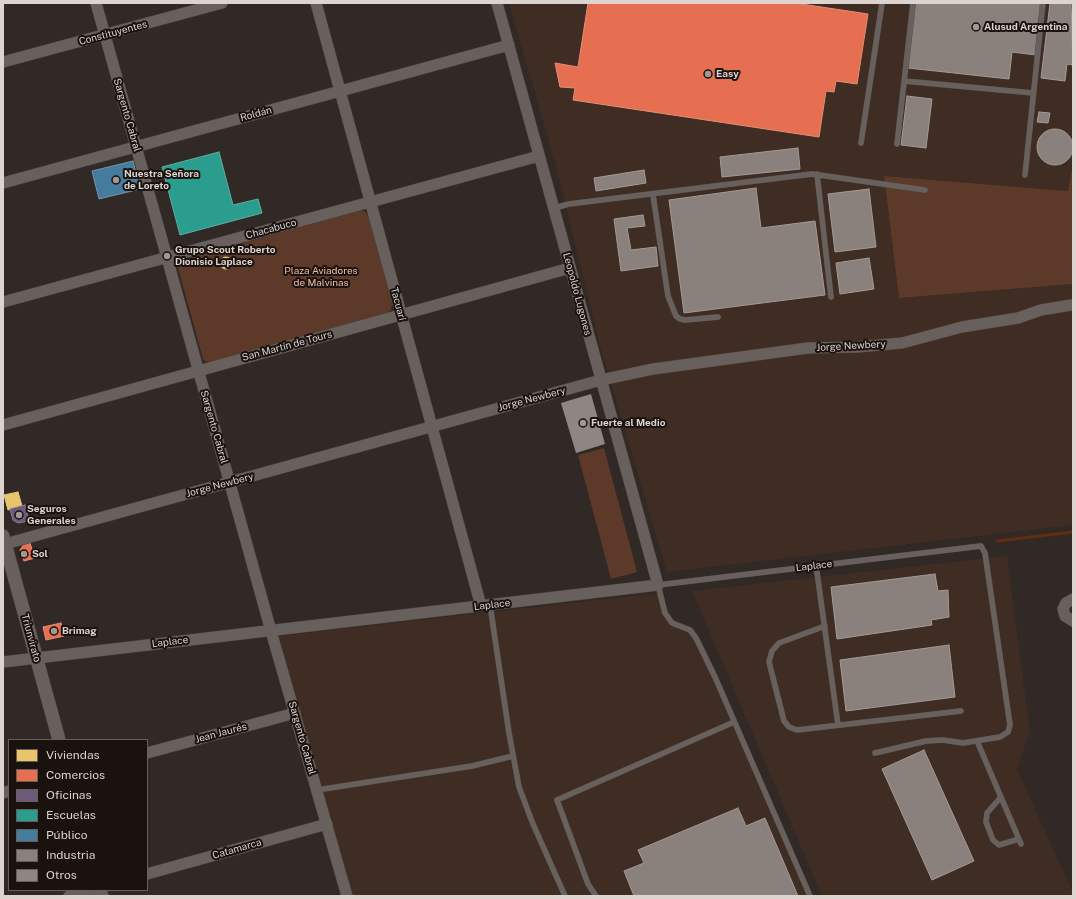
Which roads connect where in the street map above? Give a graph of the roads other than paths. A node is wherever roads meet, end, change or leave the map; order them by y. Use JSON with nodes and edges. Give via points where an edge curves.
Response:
{"nodes":[{"id":1,"x":96,"y":3,"type":"edge"},
{"id":2,"x":222,"y":3,"type":"edge"},
{"id":3,"x":316,"y":3,"type":"edge"},
{"id":4,"x":497,"y":3,"type":"edge"},
{"id":5,"x":882,"y":3,"type":"edge"},
{"id":6,"x":913,"y":3,"type":"edge"},
{"id":7,"x":1043,"y":3,"type":"edge"},
{"id":8,"x":105,"y":35,"type":"junction"},
{"id":9,"x":509,"y":45,"type":"junction"},
{"id":10,"x":3,"y":62,"type":"edge"},
{"id":11,"x":904,"y":81,"type":"junction"},
{"id":12,"x":340,"y":91,"type":"junction"},
{"id":13,"x":1033,"y":93,"type":"junction"},
{"id":14,"x":861,"y":142,"type":"dead end"},
{"id":15,"x":897,"y":144,"type":"dead end"},
{"id":16,"x":136,"y":147,"type":"junction"},
{"id":17,"x":539,"y":156,"type":"junction"},
{"id":18,"x":817,"y":174,"type":"junction"},
{"id":19,"x":1025,"y":175,"type":"dead end"},
{"id":20,"x":3,"y":183,"type":"edge"},
{"id":21,"x":925,"y":190,"type":"dead end"},
{"id":22,"x":653,"y":195,"type":"junction"},
{"id":23,"x":370,"y":202,"type":"junction"},
{"id":24,"x":554,"y":208,"type":"junction"},
{"id":25,"x":167,"y":258,"type":"junction"},
{"id":26,"x":570,"y":268,"type":"junction"},
{"id":27,"x":831,"y":297,"type":"dead end"},
{"id":28,"x":3,"y":302,"type":"edge"},
{"id":29,"x":1071,"y":305,"type":"dead end"},
{"id":30,"x":401,"y":315,"type":"junction"},
{"id":31,"x":718,"y":317,"type":"dead end"},
{"id":32,"x":198,"y":371,"type":"junction"},
{"id":33,"x":601,"y":380,"type":"junction"},
{"id":34,"x":3,"y":425,"type":"edge"},
{"id":35,"x":432,"y":427,"type":"junction"},
{"id":36,"x":230,"y":482,"type":"junction"},
{"id":37,"x":4,"y":542,"type":"edge"},
{"id":38,"x":816,"y":565,"type":"junction"},
{"id":39,"x":658,"y":585,"type":"junction"},
{"id":40,"x":1073,"y":599,"type":"edge"},
{"id":41,"x":485,"y":605,"type":"junction"},
{"id":42,"x":1073,"y":621,"type":"edge"},
{"id":43,"x":825,"y":626,"type":"junction"},
{"id":44,"x":271,"y":631,"type":"junction"},
{"id":45,"x":36,"y":658,"type":"junction"},
{"id":46,"x":3,"y":662,"type":"edge"},
{"id":47,"x":961,"y":711,"type":"dead end"},
{"id":48,"x":295,"y":713,"type":"junction"},
{"id":49,"x":734,"y":722,"type":"junction"},
{"id":50,"x":838,"y":725,"type":"junction"},
{"id":51,"x":59,"y":739,"type":"edge"},
{"id":52,"x":977,"y":741,"type":"junction"},
{"id":53,"x":148,"y":753,"type":"edge"},
{"id":54,"x":875,"y":753,"type":"dead end"},
{"id":55,"x":513,"y":756,"type":"junction"},
{"id":56,"x":317,"y":790,"type":"junction"},
{"id":57,"x":1001,"y":797,"type":"junction"},
{"id":58,"x":327,"y":824,"type":"junction"},
{"id":59,"x":148,"y":874,"type":"edge"},
{"id":60,"x":87,"y":891,"type":"edge"},
{"id":61,"x":69,"y":896,"type":"edge"},
{"id":62,"x":347,"y":896,"type":"edge"},
{"id":63,"x":565,"y":896,"type":"edge"},
{"id":64,"x":596,"y":896,"type":"edge"},
{"id":65,"x":810,"y":896,"type":"edge"}],
"edges":[{"from":1,"to":8,"type":"street","name":"Sargento Cabral"},
{"from":2,"to":8,"type":"street","name":"Constituyentes"},
{"from":3,"to":12,"type":"street","name":"Tacuarí"},
{"from":4,"to":9,"type":"street","name":"Leopoldo Lugones"},
{"from":5,"to":14,"type":"lane"},
{"from":6,"to":11,"type":"lane"},
{"from":7,"to":13,"type":"lane"},
{"from":8,"to":10,"type":"street","name":"Constituyentes"},
{"from":8,"to":16,"type":"street","name":"Sargento Cabral"},
{"from":9,"to":12,"type":"street","name":"Roldán"},
{"from":9,"to":17,"type":"street","name":"Leopoldo Lugones"},
{"from":11,"to":13,"type":"lane"},
{"from":11,"to":15,"type":"lane"},
{"from":12,"to":16,"type":"street","name":"Roldán"},
{"from":12,"to":23,"type":"street","name":"Tacuarí"},
{"from":13,"to":19,"type":"lane"},
{"from":16,"to":20,"type":"street","name":"Roldán"},
{"from":16,"to":25,"type":"street","name":"Sargento Cabral"},
{"from":17,"to":23,"type":"street","name":"Chacabuco"},
{"from":17,"to":24,"type":"street","name":"Leopoldo Lugones"},
{"from":18,"to":21,"type":"lane"},
{"from":18,"to":22,"type":"lane"},
{"from":18,"to":27,"type":"lane"},
{"from":22,"to":24,"type":"lane","via":[[569,204]]},
{"from":22,"to":31,"type":"lane","via":[[668,296],[676,316],[686,320]]},
{"from":23,"to":25,"type":"street","name":"Chacabuco"},
{"from":23,"to":30,"type":"street","name":"Tacuarí"},
{"from":24,"to":26,"type":"street","name":"Leopoldo Lugones"},
{"from":25,"to":28,"type":"street","name":"Chacabuco"},
{"from":25,"to":32,"type":"street","name":"Sargento Cabral"},
{"from":26,"to":30,"type":"street","name":"San Martín de Tours"},
{"from":26,"to":33,"type":"street","name":"Leopoldo Lugones"},
{"from":29,"to":33,"type":"street","name":"Jorge Newbery","via":[[1041,310],[1018,318],[962,327],[902,343],[808,348],[652,369]]},
{"from":30,"to":32,"type":"street","name":"San Martín de Tours"},
{"from":30,"to":35,"type":"street","name":"Tacuarí"},
{"from":32,"to":34,"type":"street","name":"San Martín de Tours"},
{"from":32,"to":36,"type":"street","name":"Sargento Cabral"},
{"from":33,"to":35,"type":"street","name":"Jorge Newbery"},
{"from":33,"to":39,"type":"street","name":"Leopoldo Lugones"},
{"from":35,"to":36,"type":"street","name":"Jorge Newbery"},
{"from":35,"to":41,"type":"street","name":"Tacuarí"},
{"from":36,"to":37,"type":"street","name":"Jorge Newbery"},
{"from":36,"to":44,"type":"street","name":"Sargento Cabral"},
{"from":37,"to":45,"type":"street","name":"Triunvirato"},
{"from":38,"to":39,"type":"lane","name":"Laplace"},
{"from":38,"to":43,"type":"lane"},
{"from":38,"to":52,"type":"lane","name":"Laplace","via":[[981,546],[985,553],[1010,725],[1008,732],[1000,737]]},
{"from":39,"to":41,"type":"street","name":"Laplace"},
{"from":39,"to":49,"type":"lane","via":[[665,613],[672,623],[690,630],[696,638]]},
{"from":40,"to":42,"type":"street","via":[[1066,603],[1063,609],[1065,616]]},
{"from":41,"to":44,"type":"street","name":"Laplace"},
{"from":41,"to":55,"type":"lane"},
{"from":43,"to":50,"type":"lane"},
{"from":43,"to":50,"type":"lane","via":[[779,643],[772,651],[769,662],[784,721],[789,727],[797,730]]},
{"from":44,"to":45,"type":"street","name":"Laplace"},
{"from":44,"to":48,"type":"street","name":"Sargento Cabral"},
{"from":45,"to":46,"type":"street","name":"Laplace"},
{"from":45,"to":51,"type":"street","name":"Triunvirato"},
{"from":47,"to":50,"type":"lane"},
{"from":48,"to":53,"type":"street","name":"Jean Jaurés"},
{"from":48,"to":56,"type":"street","name":"Sargento Cabral"},
{"from":49,"to":64,"type":"lane","via":[[557,800],[588,884]]},
{"from":49,"to":65,"type":"lane"},
{"from":52,"to":54,"type":"lane","via":[[964,744],[926,740]]},
{"from":52,"to":57,"type":"lane"},
{"from":55,"to":56,"type":"lane","via":[[472,766]]},
{"from":55,"to":63,"type":"lane","via":[[519,786],[533,824]]},
{"from":56,"to":58,"type":"street","name":"Sargento Cabral"},
{"from":57,"to":57,"type":"lane","via":[[987,813],[986,822],[993,840],[999,844],[1020,841]]},
{"from":58,"to":59,"type":"street","name":"Catamarca"},
{"from":58,"to":62,"type":"street","name":"Sargento Cabral"},
{"from":60,"to":61,"type":"street"}]}
